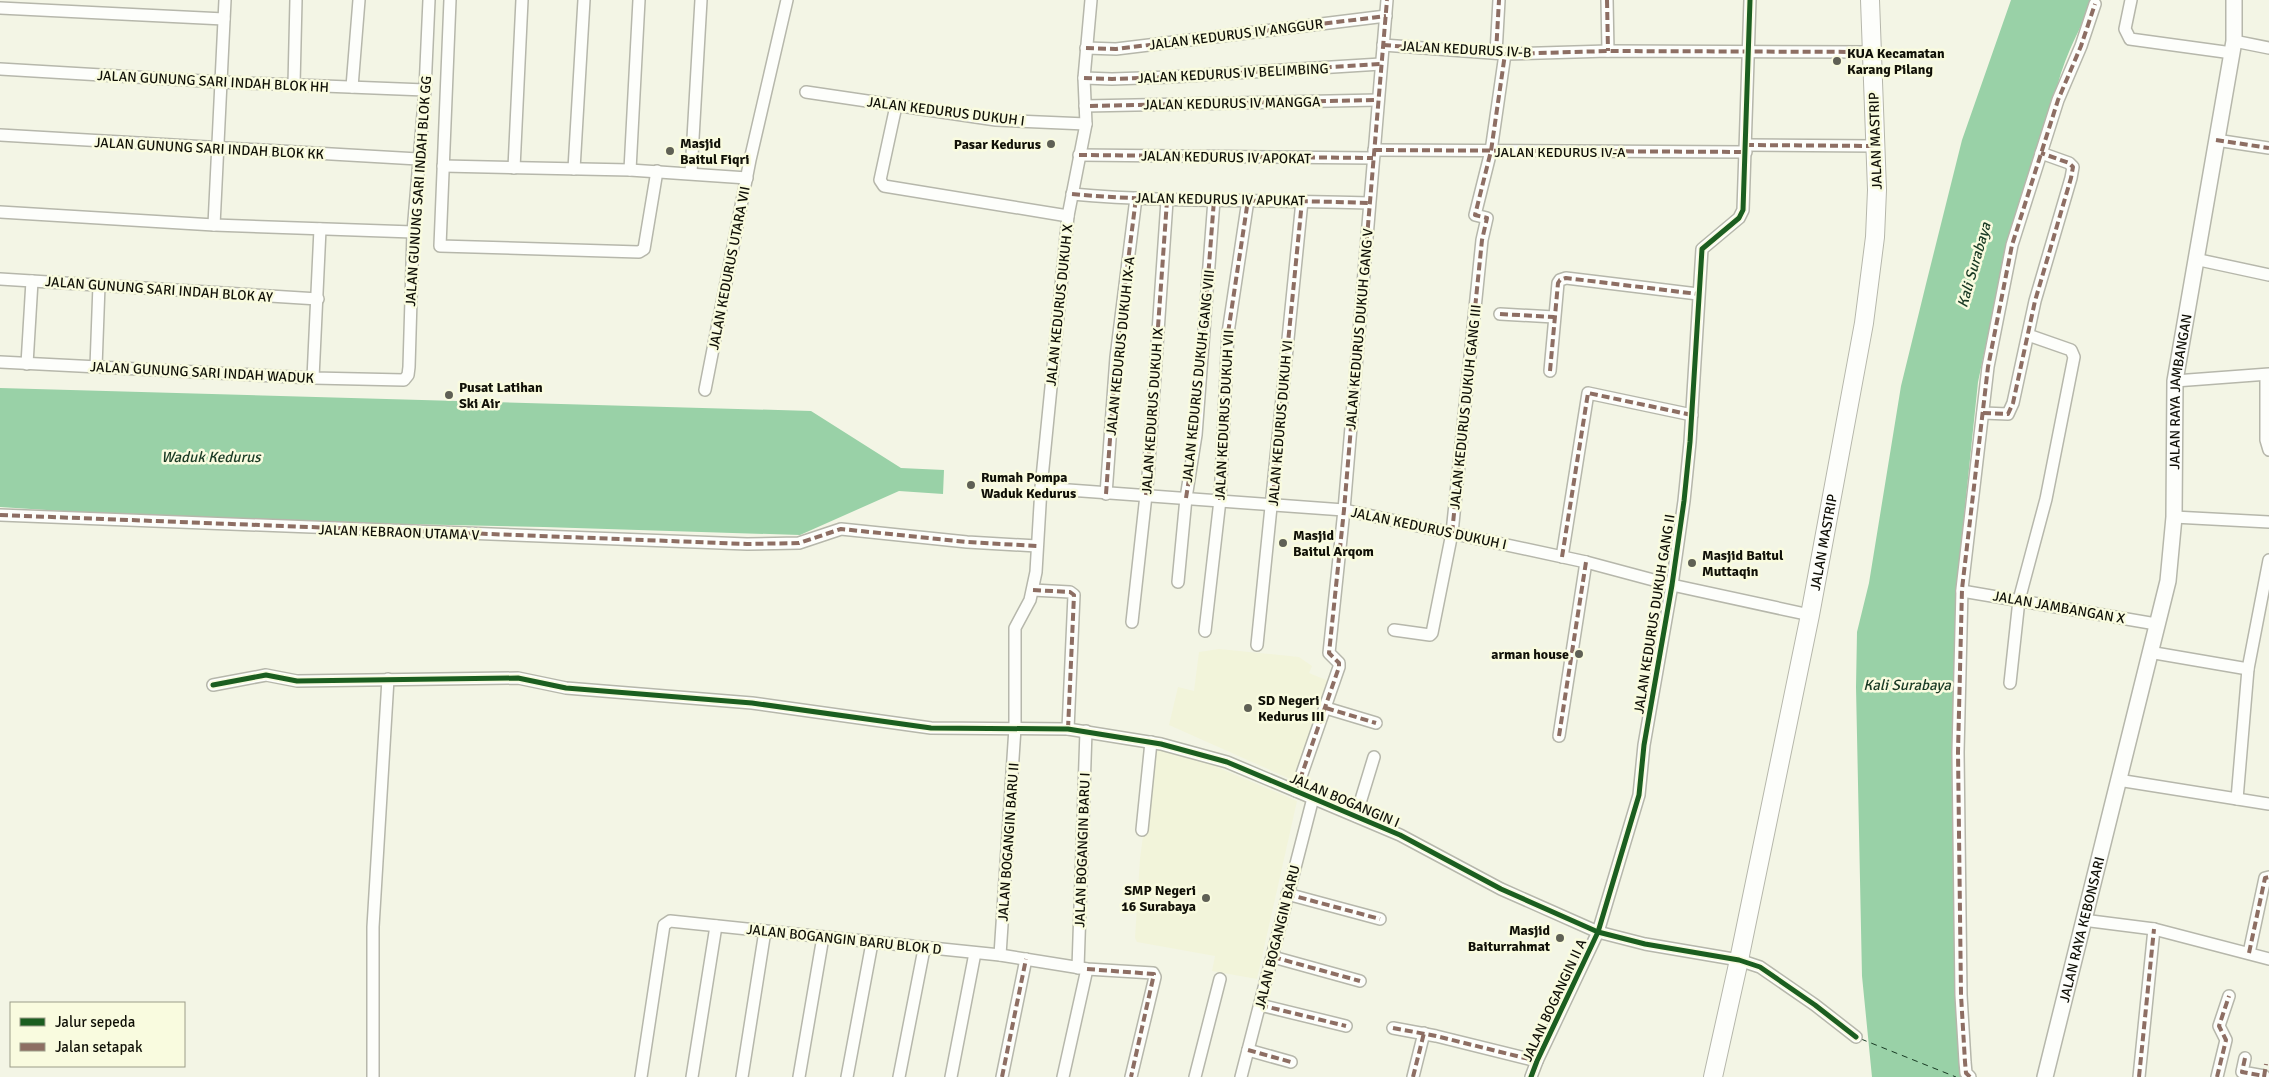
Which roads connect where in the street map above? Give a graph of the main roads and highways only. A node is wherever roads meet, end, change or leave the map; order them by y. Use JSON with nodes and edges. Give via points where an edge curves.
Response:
{"nodes":[{"id":1,"x":1870,"y":0,"type":"edge"},
{"id":2,"x":2234,"y":0,"type":"edge"},
{"id":3,"x":2118,"y":780,"type":"joint"},
{"id":4,"x":1713,"y":1077,"type":"edge"},
{"id":5,"x":2044,"y":1077,"type":"edge"}],
"edges":[{"from":1,"to":4,"type":"main road","name":"JALAN MASTRIP","via":[[1877,190],[1875,237],[1864,323],[1810,615]]},
{"from":2,"to":3,"type":"main road","name":"JALAN RAYA JAMBANGAN","via":[[2233,47],[2175,381],[2174,516],[2168,581]]},
{"from":3,"to":5,"type":"main road","name":"JALAN RAYA KEBONSARI"}]}
